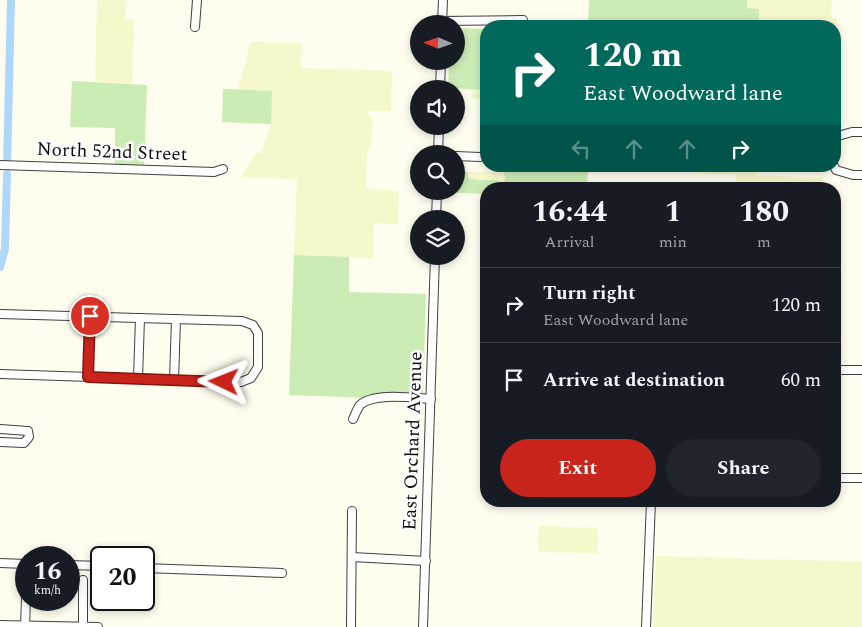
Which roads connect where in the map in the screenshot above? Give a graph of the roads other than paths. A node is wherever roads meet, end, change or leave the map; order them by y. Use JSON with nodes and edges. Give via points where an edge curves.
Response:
{"nodes":[{"id":1,"x":197,"y":0,"type":"edge"},
{"id":2,"x":442,"y":0,"type":"edge"},
{"id":3,"x":442,"y":15,"type":"edge"},
{"id":4,"x":465,"y":21,"type":"edge"},
{"id":5,"x":480,"y":21,"type":"edge"},
{"id":6,"x":195,"y":26,"type":"dead end"},
{"id":7,"x":862,"y":132,"type":"edge"},
{"id":8,"x":841,"y":135,"type":"edge"},
{"id":9,"x":465,"y":156,"type":"edge"},
{"id":10,"x":480,"y":157,"type":"dead end"},
{"id":11,"x":0,"y":165,"type":"edge"},
{"id":12,"x":222,"y":169,"type":"dead end"},
{"id":13,"x":841,"y":172,"type":"edge"},
{"id":14,"x":862,"y":175,"type":"edge"},
{"id":15,"x":435,"y":265,"type":"edge"},
{"id":16,"x":0,"y":314,"type":"edge"},
{"id":17,"x":90,"y":316,"type":"junction"},
{"id":18,"x":140,"y":318,"type":"junction"},
{"id":19,"x":176,"y":319,"type":"junction"},
{"id":20,"x":841,"y":370,"type":"edge"},
{"id":21,"x":862,"y":370,"type":"edge"},
{"id":22,"x":0,"y":374,"type":"edge"},
{"id":23,"x":88,"y":377,"type":"junction"},
{"id":24,"x":138,"y":379,"type":"junction"},
{"id":25,"x":174,"y":380,"type":"junction"},
{"id":26,"x":431,"y":399,"type":"junction"},
{"id":27,"x":353,"y":420,"type":"dead end"},
{"id":28,"x":0,"y":429,"type":"edge"},
{"id":29,"x":0,"y":442,"type":"edge"},
{"id":30,"x":841,"y":478,"type":"edge"},
{"id":31,"x":862,"y":478,"type":"edge"},
{"id":32,"x":651,"y":507,"type":"edge"},
{"id":33,"x":352,"y":511,"type":"dead end"},
{"id":34,"x":352,"y":558,"type":"junction"},
{"id":35,"x":426,"y":560,"type":"junction"},
{"id":36,"x":0,"y":563,"type":"edge"},
{"id":37,"x":15,"y":564,"type":"edge"},
{"id":38,"x":155,"y":568,"type":"edge"},
{"id":39,"x":282,"y":573,"type":"dead end"},
{"id":40,"x":83,"y":580,"type":"dead end"},
{"id":41,"x":26,"y":611,"type":"edge"},
{"id":42,"x":0,"y":625,"type":"edge"},
{"id":43,"x":26,"y":626,"type":"edge"},
{"id":44,"x":83,"y":627,"type":"edge"},
{"id":45,"x":98,"y":627,"type":"edge"},
{"id":46,"x":351,"y":627,"type":"edge"},
{"id":47,"x":423,"y":627,"type":"edge"},
{"id":48,"x":646,"y":627,"type":"edge"}],
"edges":[{"from":1,"to":6,"type":"street"},
{"from":2,"to":3,"type":"street"},
{"from":4,"to":5,"type":"street"},
{"from":7,"to":8,"type":"street"},
{"from":9,"to":10,"type":"street"},
{"from":11,"to":12,"type":"street","name":"North 52nd Street","via":[[214,172]]},
{"from":13,"to":14,"type":"street"},
{"from":15,"to":26,"type":"street","name":"East Orchard Avenue"},
{"from":16,"to":17,"type":"street"},
{"from":17,"to":18,"type":"street"},
{"from":17,"to":23,"type":"street"},
{"from":18,"to":19,"type":"street"},
{"from":18,"to":24,"type":"street"},
{"from":19,"to":25,"type":"street"},
{"from":19,"to":25,"type":"street","via":[[242,321],[253,325],[258,334],[258,367],[251,378],[241,382]]},
{"from":20,"to":21,"type":"street"},
{"from":22,"to":23,"type":"street"},
{"from":23,"to":24,"type":"street"},
{"from":24,"to":25,"type":"street"},
{"from":26,"to":27,"type":"street","via":[[392,397],[370,400],[360,406]]},
{"from":26,"to":35,"type":"street","name":"East Orchard Avenue"},
{"from":28,"to":29,"type":"street","via":[[28,431],[28,437],[24,442]]},
{"from":30,"to":31,"type":"street"},
{"from":32,"to":48,"type":"street"},
{"from":33,"to":34,"type":"street"},
{"from":34,"to":35,"type":"street"},
{"from":34,"to":46,"type":"street"},
{"from":35,"to":47,"type":"street","name":"East Orchard Avenue"},
{"from":36,"to":37,"type":"street"},
{"from":38,"to":39,"type":"street"},
{"from":40,"to":44,"type":"street"},
{"from":41,"to":43,"type":"street"},
{"from":42,"to":43,"type":"street"},
{"from":43,"to":44,"type":"street"},
{"from":44,"to":45,"type":"street"}]}
